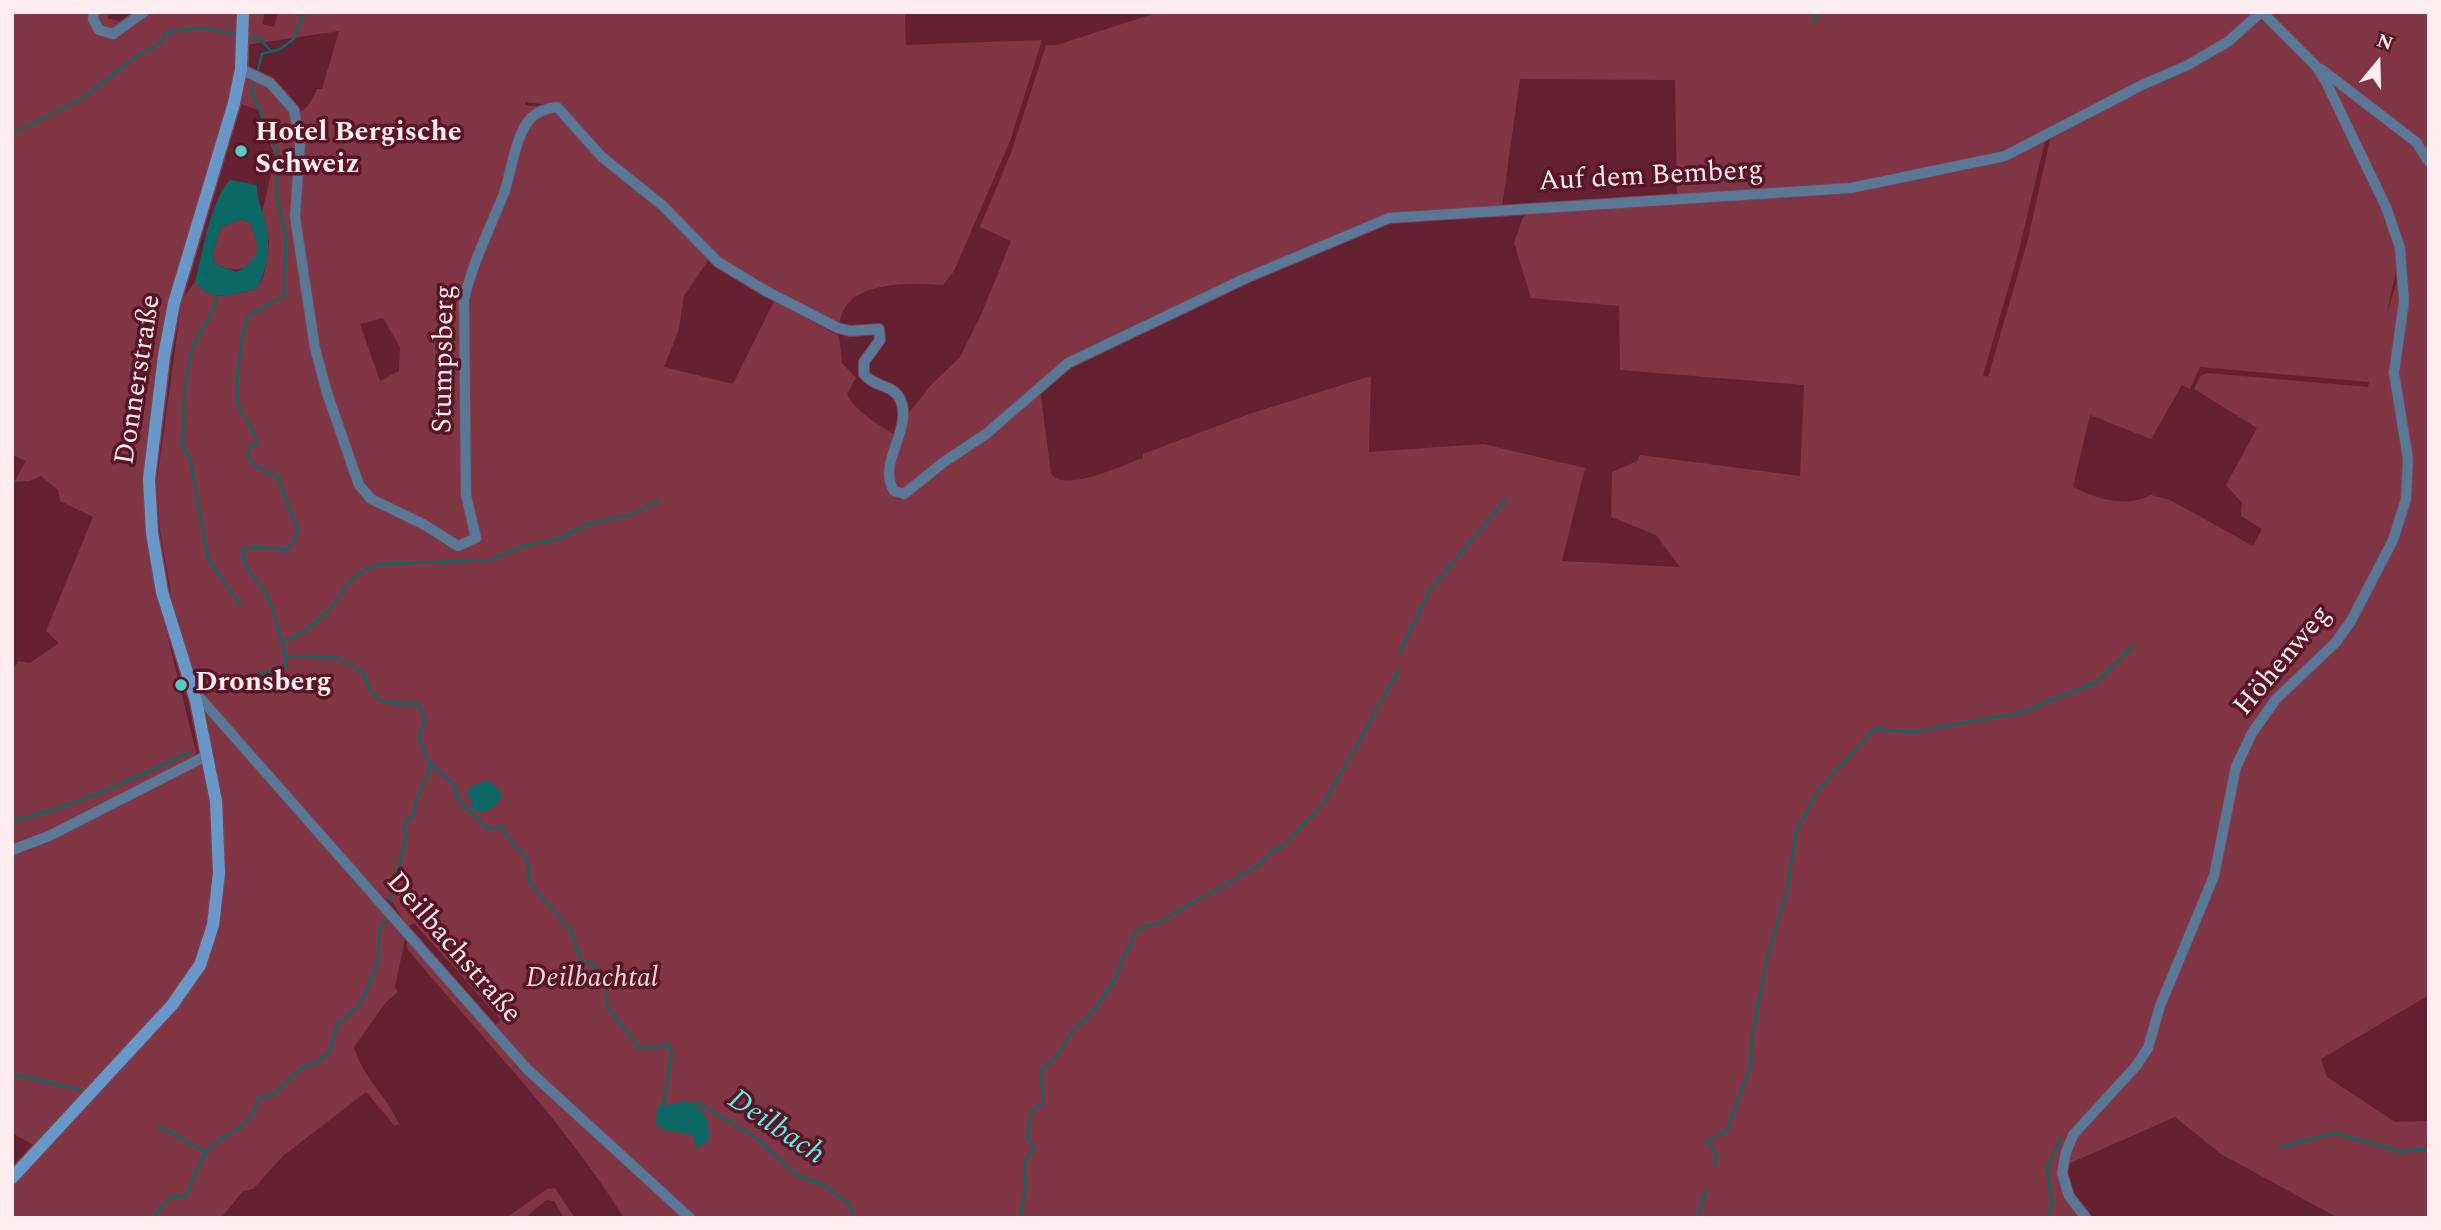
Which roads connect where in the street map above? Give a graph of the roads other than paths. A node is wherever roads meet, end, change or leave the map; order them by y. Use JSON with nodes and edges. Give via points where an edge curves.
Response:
{"nodes":[{"id":1,"x":94,"y":12,"type":"edge"},
{"id":2,"x":144,"y":12,"type":"edge"},
{"id":3,"x":243,"y":12,"type":"edge"},
{"id":4,"x":2261,"y":12,"type":"edge"},
{"id":5,"x":2315,"y":65,"type":"junction"},
{"id":6,"x":246,"y":70,"type":"junction"},
{"id":7,"x":2429,"y":162,"type":"edge"},
{"id":8,"x":1041,"y":385,"type":"joint"},
{"id":9,"x":196,"y":701,"type":"junction"},
{"id":10,"x":206,"y":756,"type":"junction"},
{"id":11,"x":12,"y":850,"type":"edge"},
{"id":12,"x":12,"y":1178,"type":"edge"},
{"id":13,"x":690,"y":1218,"type":"edge"},
{"id":14,"x":2086,"y":1218,"type":"edge"}],
"edges":[{"from":1,"to":2,"type":"street","via":[[99,30],[113,34]]},
{"from":3,"to":6,"type":"main road","name":"Donnerstraße"},
{"from":4,"to":5,"type":"street","name":"Höhenweg"},
{"from":4,"to":8,"type":"street","name":"Auf dem Bemberg","via":[[2228,41],[2188,65],[2005,156],[1851,188],[1389,218],[1114,340],[1068,363]]},
{"from":5,"to":7,"type":"street","via":[[2416,142]]},
{"from":5,"to":14,"type":"street","name":"Höhenweg","via":[[2338,102],[2400,248],[2404,301],[2394,373],[2409,459],[2406,499],[2393,540],[2351,621],[2336,642],[2276,699],[2236,767],[2214,876],[2160,1006],[2148,1048],[2073,1135],[2066,1152],[2062,1173],[2069,1196]]},
{"from":6,"to":8,"type":"street","name":"Stumpsberg","via":[[270,83],[293,110],[300,144],[295,217],[304,283],[324,382],[349,464],[371,499],[458,546],[476,538],[466,495],[464,299],[522,136],[531,117],[548,108],[556,107],[602,158],[662,205],[719,262],[838,328],[879,329],[880,340],[864,362],[864,374],[897,394],[903,407],[888,478],[894,491],[909,492]]},
{"from":6,"to":9,"type":"main road","name":"Donnerstraße","via":[[174,303],[149,479],[162,592]]},
{"from":9,"to":10,"type":"main road","name":"Donnerstraße"},
{"from":9,"to":13,"type":"street","name":"Deilbachstraße","via":[[201,698],[527,1069]]},
{"from":10,"to":11,"type":"street","via":[[49,836]]},
{"from":10,"to":12,"type":"main road","name":"Donnerstraße","via":[[219,825],[219,873],[213,925],[200,965],[172,1005]]}]}
